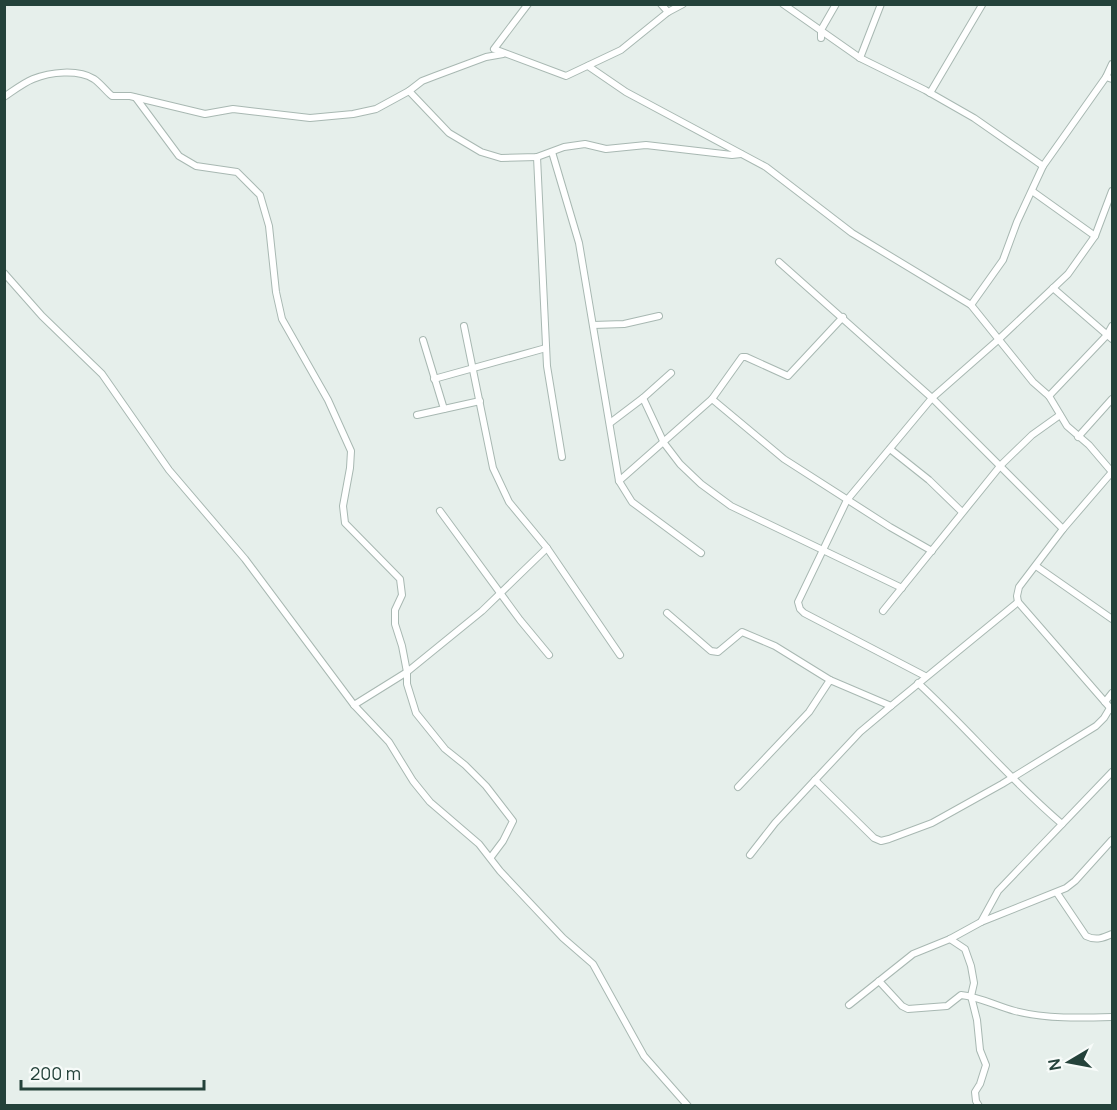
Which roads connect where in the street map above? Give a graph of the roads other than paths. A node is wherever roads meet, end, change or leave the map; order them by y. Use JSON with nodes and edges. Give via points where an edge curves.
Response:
{"nodes":[{"id":1,"x":528,"y":4,"type":"edge"},
{"id":2,"x":661,"y":4,"type":"edge"},
{"id":3,"x":683,"y":4,"type":"edge"},
{"id":4,"x":783,"y":4,"type":"edge"},
{"id":5,"x":836,"y":4,"type":"edge"},
{"id":6,"x":881,"y":4,"type":"edge"},
{"id":7,"x":982,"y":5,"type":"edge"},
{"id":8,"x":668,"y":12,"type":"junction"},
{"id":9,"x":821,"y":30,"type":"junction"},
{"id":10,"x":821,"y":38,"type":"dead end"},
{"id":11,"x":503,"y":54,"type":"junction"},
{"id":12,"x":860,"y":58,"type":"junction"},
{"id":13,"x":1113,"y":64,"type":"edge"},
{"id":14,"x":588,"y":66,"type":"junction"},
{"id":15,"x":1109,"y":78,"type":"edge"},
{"id":16,"x":409,"y":91,"type":"junction"},
{"id":17,"x":930,"y":93,"type":"junction"},
{"id":18,"x":4,"y":97,"type":"edge"},
{"id":19,"x":136,"y":98,"type":"junction"},
{"id":20,"x":552,"y":152,"type":"junction"},
{"id":21,"x":742,"y":154,"type":"junction"},
{"id":22,"x":537,"y":157,"type":"junction"},
{"id":23,"x":1043,"y":166,"type":"junction"},
{"id":24,"x":1032,"y":191,"type":"junction"},
{"id":25,"x":1113,"y":191,"type":"edge"},
{"id":26,"x":1095,"y":236,"type":"junction"},
{"id":27,"x":779,"y":262,"type":"dead end"},
{"id":28,"x":4,"y":273,"type":"edge"},
{"id":29,"x":1053,"y":288,"type":"junction"},
{"id":30,"x":971,"y":306,"type":"junction"},
{"id":31,"x":659,"y":316,"type":"dead end"},
{"id":32,"x":843,"y":317,"type":"junction"},
{"id":33,"x":593,"y":325,"type":"junction"},
{"id":34,"x":464,"y":326,"type":"dead end"},
{"id":35,"x":1113,"y":326,"type":"edge"},
{"id":36,"x":1110,"y":337,"type":"edge"},
{"id":37,"x":423,"y":340,"type":"dead end"},
{"id":38,"x":998,"y":340,"type":"junction"},
{"id":39,"x":546,"y":348,"type":"junction"},
{"id":40,"x":473,"y":368,"type":"junction"},
{"id":41,"x":671,"y":373,"type":"dead end"},
{"id":42,"x":434,"y":380,"type":"junction"},
{"id":43,"x":1049,"y":396,"type":"junction"},
{"id":44,"x":643,"y":398,"type":"junction"},
{"id":45,"x":932,"y":398,"type":"junction"},
{"id":46,"x":712,"y":399,"type":"junction"},
{"id":47,"x":1113,"y":399,"type":"edge"},
{"id":48,"x":480,"y":401,"type":"junction"},
{"id":49,"x":444,"y":409,"type":"junction"},
{"id":50,"x":417,"y":415,"type":"dead end"},
{"id":51,"x":1060,"y":415,"type":"junction"},
{"id":52,"x":609,"y":423,"type":"junction"},
{"id":53,"x":1078,"y":437,"type":"junction"},
{"id":54,"x":664,"y":443,"type":"junction"},
{"id":55,"x":890,"y":449,"type":"junction"},
{"id":56,"x":562,"y":457,"type":"dead end"},
{"id":57,"x":1000,"y":465,"type":"junction"},
{"id":58,"x":1113,"y":472,"type":"edge"},
{"id":59,"x":619,"y":481,"type":"junction"},
{"id":60,"x":847,"y":500,"type":"junction"},
{"id":61,"x":441,"y":511,"type":"dead end"},
{"id":62,"x":962,"y":512,"type":"junction"},
{"id":63,"x":1063,"y":529,"type":"junction"},
{"id":64,"x":548,"y":548,"type":"junction"},
{"id":65,"x":824,"y":550,"type":"junction"},
{"id":66,"x":932,"y":551,"type":"junction"},
{"id":67,"x":701,"y":553,"type":"dead end"},
{"id":68,"x":1036,"y":566,"type":"junction"},
{"id":69,"x":902,"y":588,"type":"junction"},
{"id":70,"x":501,"y":592,"type":"junction"},
{"id":71,"x":1018,"y":602,"type":"junction"},
{"id":72,"x":883,"y":611,"type":"dead end"},
{"id":73,"x":667,"y":613,"type":"dead end"},
{"id":74,"x":1113,"y":619,"type":"edge"},
{"id":75,"x":549,"y":655,"type":"dead end"},
{"id":76,"x":620,"y":655,"type":"dead end"},
{"id":77,"x":407,"y":672,"type":"junction"},
{"id":78,"x":925,"y":676,"type":"junction"},
{"id":79,"x":830,"y":680,"type":"junction"},
{"id":80,"x":918,"y":683,"type":"junction"},
{"id":81,"x":1113,"y":693,"type":"edge"},
{"id":82,"x":1105,"y":702,"type":"junction"},
{"id":83,"x":354,"y":705,"type":"junction"},
{"id":84,"x":891,"y":706,"type":"junction"},
{"id":85,"x":1111,"y":709,"type":"edge"},
{"id":86,"x":1113,"y":772,"type":"edge"},
{"id":87,"x":1011,"y":779,"type":"junction"},
{"id":88,"x":815,"y":780,"type":"junction"},
{"id":89,"x":738,"y":787,"type":"dead end"},
{"id":90,"x":1062,"y":824,"type":"junction"},
{"id":91,"x":1113,"y":840,"type":"edge"},
{"id":92,"x":750,"y":855,"type":"dead end"},
{"id":93,"x":491,"y":857,"type":"junction"},
{"id":94,"x":1057,"y":893,"type":"junction"},
{"id":95,"x":981,"y":922,"type":"junction"},
{"id":96,"x":1113,"y":934,"type":"edge"},
{"id":97,"x":950,"y":939,"type":"junction"},
{"id":98,"x":879,"y":981,"type":"junction"},
{"id":99,"x":971,"y":996,"type":"junction"},
{"id":100,"x":849,"y":1005,"type":"dead end"},
{"id":101,"x":1113,"y":1017,"type":"edge"},
{"id":102,"x":688,"y":1106,"type":"edge"},
{"id":103,"x":979,"y":1106,"type":"edge"}],
"edges":[{"from":1,"to":11,"type":"street","via":[[494,47]]},
{"from":2,"to":8,"type":"street"},
{"from":3,"to":8,"type":"street"},
{"from":4,"to":9,"type":"street"},
{"from":5,"to":9,"type":"street"},
{"from":6,"to":12,"type":"street"},
{"from":7,"to":17,"type":"street"},
{"from":8,"to":14,"type":"street","via":[[623,48]]},
{"from":9,"to":10,"type":"street"},
{"from":9,"to":12,"type":"street"},
{"from":11,"to":14,"type":"street","via":[[560,75],[570,75]]},
{"from":11,"to":16,"type":"street","via":[[422,81]]},
{"from":12,"to":17,"type":"street"},
{"from":13,"to":15,"type":"street"},
{"from":14,"to":21,"type":"street","via":[[626,92]]},
{"from":15,"to":23,"type":"street"},
{"from":16,"to":19,"type":"street","via":[[368,111],[310,118],[233,109],[205,114]]},
{"from":16,"to":22,"type":"street","via":[[449,133],[468,146],[501,158]]},
{"from":17,"to":23,"type":"street","via":[[975,118]]},
{"from":18,"to":19,"type":"street","via":[[31,79],[59,73],[88,76],[112,96]]},
{"from":19,"to":77,"type":"street","via":[[179,156],[196,166],[237,172],[260,195],[269,226],[282,319],[328,400],[351,451],[343,506],[345,522],[400,579],[402,596],[394,617]]},
{"from":20,"to":21,"type":"street","via":[[585,144],[606,149],[646,145]]},
{"from":20,"to":22,"type":"street"},
{"from":20,"to":33,"type":"street","via":[[579,243]]},
{"from":21,"to":30,"type":"street","via":[[766,167],[852,233]]},
{"from":22,"to":39,"type":"street"},
{"from":23,"to":24,"type":"street"},
{"from":24,"to":26,"type":"street"},
{"from":24,"to":30,"type":"street","via":[[1003,260]]},
{"from":25,"to":26,"type":"street"},
{"from":26,"to":29,"type":"street"},
{"from":27,"to":32,"type":"street"},
{"from":28,"to":83,"type":"street","via":[[102,374],[169,470],[245,559]]},
{"from":29,"to":36,"type":"street"},
{"from":29,"to":38,"type":"street"},
{"from":30,"to":38,"type":"street"},
{"from":31,"to":33,"type":"street","via":[[624,324]]},
{"from":32,"to":45,"type":"street"},
{"from":32,"to":46,"type":"street","via":[[792,375],[785,376],[742,357]]},
{"from":33,"to":52,"type":"street"},
{"from":34,"to":40,"type":"street"},
{"from":35,"to":36,"type":"street"},
{"from":36,"to":43,"type":"street"},
{"from":37,"to":42,"type":"street"},
{"from":38,"to":43,"type":"street"},
{"from":38,"to":45,"type":"street"},
{"from":39,"to":40,"type":"street"},
{"from":39,"to":56,"type":"street"},
{"from":40,"to":42,"type":"street"},
{"from":40,"to":48,"type":"street"},
{"from":41,"to":44,"type":"street"},
{"from":42,"to":49,"type":"street"},
{"from":43,"to":51,"type":"street"},
{"from":44,"to":52,"type":"street"},
{"from":44,"to":54,"type":"street"},
{"from":45,"to":55,"type":"street"},
{"from":45,"to":57,"type":"street"},
{"from":46,"to":54,"type":"street"},
{"from":46,"to":60,"type":"street","via":[[784,459]]},
{"from":47,"to":53,"type":"street"},
{"from":48,"to":49,"type":"street"},
{"from":48,"to":64,"type":"street","via":[[501,486],[509,502]]},
{"from":49,"to":50,"type":"street"},
{"from":51,"to":53,"type":"street"},
{"from":51,"to":57,"type":"street"},
{"from":52,"to":59,"type":"street"},
{"from":53,"to":58,"type":"street"},
{"from":54,"to":59,"type":"street"},
{"from":54,"to":65,"type":"street","via":[[701,484],[731,506]]},
{"from":55,"to":60,"type":"street"},
{"from":55,"to":62,"type":"street"},
{"from":57,"to":62,"type":"street"},
{"from":57,"to":63,"type":"street"},
{"from":58,"to":63,"type":"street"},
{"from":59,"to":67,"type":"street","via":[[632,502]]},
{"from":60,"to":65,"type":"street"},
{"from":60,"to":66,"type":"street"},
{"from":61,"to":70,"type":"street"},
{"from":62,"to":66,"type":"street"},
{"from":63,"to":68,"type":"street"},
{"from":64,"to":70,"type":"street"},
{"from":64,"to":76,"type":"street"},
{"from":65,"to":69,"type":"street"},
{"from":65,"to":78,"type":"street","via":[[798,602],[800,609]]},
{"from":66,"to":69,"type":"street"},
{"from":68,"to":71,"type":"street","via":[[1019,587]]},
{"from":68,"to":74,"type":"street"},
{"from":69,"to":72,"type":"street"},
{"from":70,"to":75,"type":"street"},
{"from":70,"to":77,"type":"street"},
{"from":71,"to":78,"type":"street"},
{"from":71,"to":82,"type":"street"},
{"from":73,"to":79,"type":"street","via":[[711,651],[718,652],[742,632],[775,646]]},
{"from":77,"to":83,"type":"street"},
{"from":77,"to":93,"type":"street","via":[[416,713],[512,818],[513,823]]},
{"from":78,"to":80,"type":"street"},
{"from":79,"to":84,"type":"street"},
{"from":79,"to":89,"type":"street","via":[[809,712]]},
{"from":80,"to":84,"type":"street"},
{"from":80,"to":87,"type":"street"},
{"from":81,"to":82,"type":"street"},
{"from":82,"to":85,"type":"street"},
{"from":83,"to":93,"type":"street","via":[[395,749],[430,802]]},
{"from":84,"to":88,"type":"street"},
{"from":85,"to":87,"type":"street","via":[[1096,726]]},
{"from":86,"to":90,"type":"street"},
{"from":87,"to":88,"type":"street","via":[[932,823],[881,841]]},
{"from":87,"to":90,"type":"street"},
{"from":88,"to":92,"type":"street"},
{"from":90,"to":95,"type":"street","via":[[998,891]]},
{"from":91,"to":94,"type":"street","via":[[1075,881]]},
{"from":93,"to":102,"type":"street","via":[[558,933],[593,964],[644,1056]]},
{"from":94,"to":95,"type":"street"},
{"from":94,"to":96,"type":"street","via":[[1086,936],[1092,940]]},
{"from":95,"to":97,"type":"street"},
{"from":97,"to":98,"type":"street","via":[[912,954]]},
{"from":97,"to":99,"type":"street","via":[[968,954],[974,983]]},
{"from":98,"to":99,"type":"street","via":[[908,1009],[947,1006],[961,995]]},
{"from":98,"to":100,"type":"street"},
{"from":99,"to":101,"type":"street","via":[[1035,1015]]},
{"from":99,"to":103,"type":"street","via":[[986,1065],[975,1092]]}]}
